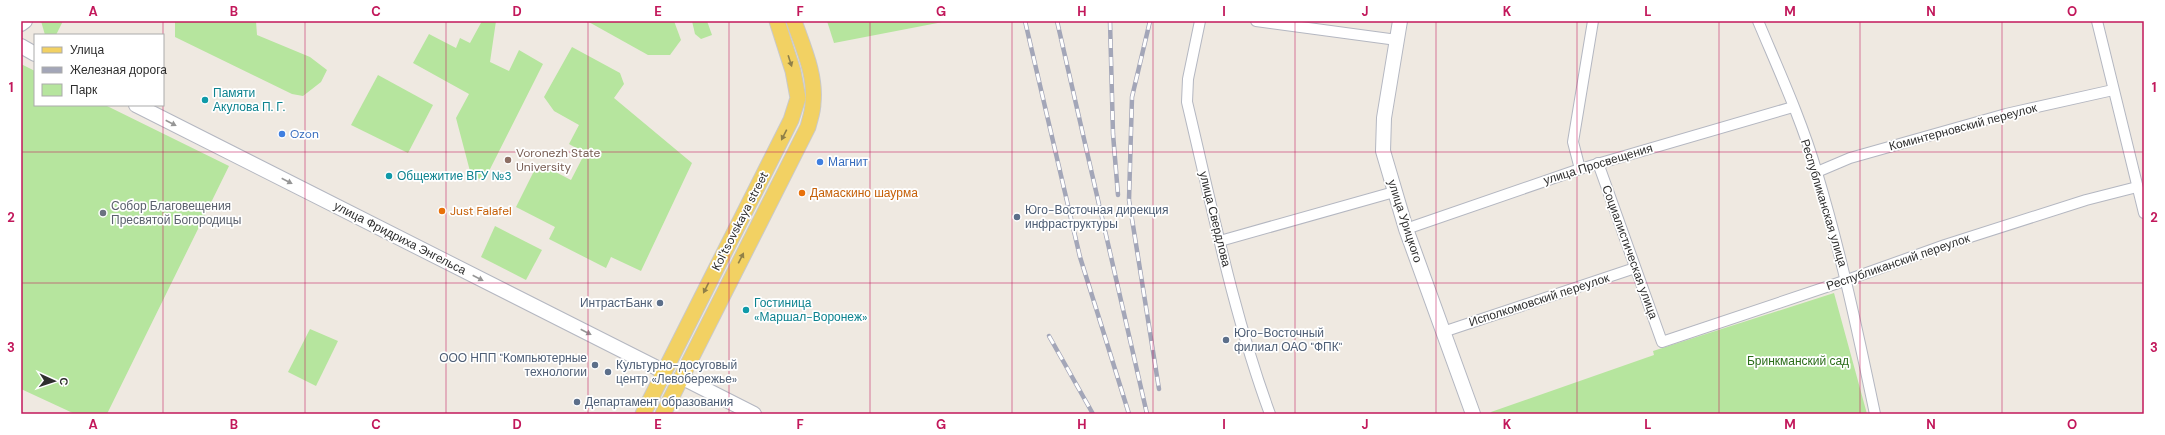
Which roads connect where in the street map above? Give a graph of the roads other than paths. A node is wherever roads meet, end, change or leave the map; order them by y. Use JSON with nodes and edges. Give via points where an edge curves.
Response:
{"nodes":[{"id":1,"x":25,"y":21,"type":"edge"},
{"id":2,"x":777,"y":21,"type":"edge"},
{"id":3,"x":794,"y":21,"type":"edge"},
{"id":4,"x":1200,"y":21,"type":"edge"},
{"id":5,"x":1256,"y":21,"type":"edge"},
{"id":6,"x":1400,"y":21,"type":"edge"},
{"id":7,"x":1593,"y":21,"type":"edge"},
{"id":8,"x":1758,"y":21,"type":"edge"},
{"id":9,"x":2097,"y":21,"type":"edge"},
{"id":10,"x":21,"y":24,"type":"edge"},
{"id":11,"x":1397,"y":40,"type":"junction"},
{"id":12,"x":21,"y":46,"type":"edge"},
{"id":13,"x":34,"y":53,"type":"edge"},
{"id":14,"x":2113,"y":90,"type":"junction"},
{"id":15,"x":138,"y":106,"type":"edge"},
{"id":16,"x":1793,"y":107,"type":"junction"},
{"id":17,"x":1598,"y":163,"type":"junction"},
{"id":18,"x":1580,"y":169,"type":"junction"},
{"id":19,"x":1817,"y":172,"type":"junction"},
{"id":20,"x":2137,"y":187,"type":"junction"},
{"id":21,"x":1394,"y":192,"type":"junction"},
{"id":22,"x":2144,"y":213,"type":"edge"},
{"id":23,"x":1406,"y":229,"type":"junction"},
{"id":24,"x":1220,"y":241,"type":"junction"},
{"id":25,"x":1635,"y":268,"type":"junction"},
{"id":26,"x":1847,"y":280,"type":"junction"},
{"id":27,"x":1442,"y":332,"type":"junction"},
{"id":28,"x":1662,"y":342,"type":"joint"},
{"id":29,"x":663,"y":371,"type":"junction"},
{"id":30,"x":681,"y":376,"type":"junction"},
{"id":31,"x":643,"y":414,"type":"edge"},
{"id":32,"x":663,"y":414,"type":"edge"},
{"id":33,"x":754,"y":414,"type":"edge"},
{"id":34,"x":1270,"y":414,"type":"edge"},
{"id":35,"x":1473,"y":414,"type":"edge"},
{"id":36,"x":1875,"y":414,"type":"edge"}],
"edges":[{"from":1,"to":10,"type":"street"},
{"from":2,"to":29,"type":"main road","name":"Kol'tsovskaya street","one_way":true,"via":[[793,71],[798,98],[791,120]]},
{"from":30,"to":3,"type":"main road","name":"Kol'tsovskaya street","one_way":true,"via":[[808,127],[814,103],[814,84]]},
{"from":4,"to":24,"type":"street","name":"улица Свердлова","via":[[1188,79],[1187,102]]},
{"from":5,"to":11,"type":"street"},
{"from":6,"to":11,"type":"street","name":"улица Урицкого"},
{"from":7,"to":18,"type":"street","via":[[1573,142]]},
{"from":8,"to":16,"type":"street","name":"Республиканская улица"},
{"from":9,"to":14,"type":"street"},
{"from":11,"to":21,"type":"street","name":"улица Урицкого","via":[[1384,118],[1383,150]]},
{"from":12,"to":13,"type":"street"},
{"from":14,"to":19,"type":"street","name":"Коминтерновский переулок","via":[[2006,114],[1850,158]]},
{"from":14,"to":20,"type":"street"},
{"from":15,"to":29,"type":"street","name":"улица Фридриха Энгельса","one_way":true},
{"from":16,"to":17,"type":"street","name":"улица Просвещения"},
{"from":16,"to":19,"type":"street","name":"Республиканская улица"},
{"from":17,"to":18,"type":"street","name":"улица Просвещения"},
{"from":17,"to":25,"type":"street","name":"Социалистическая улица"},
{"from":18,"to":23,"type":"street","name":"улица Просвещения"},
{"from":19,"to":26,"type":"street","name":"Республиканская улица"},
{"from":20,"to":22,"type":"street"},
{"from":20,"to":26,"type":"street","name":"Республиканский переулок","via":[[2086,200],[1945,245]]},
{"from":21,"to":23,"type":"street","name":"улица Урицкого"},
{"from":21,"to":24,"type":"street"},
{"from":23,"to":27,"type":"street","name":"улица Урицкого"},
{"from":24,"to":34,"type":"street","name":"улица Свердлова","via":[[1258,381]]},
{"from":25,"to":27,"type":"street","name":"Исполкомовский переулок"},
{"from":25,"to":28,"type":"street","name":"Социалистическая улица"},
{"from":26,"to":28,"type":"street","name":"Республиканский переулок"},
{"from":26,"to":36,"type":"street","name":"Республиканская улица"},
{"from":27,"to":35,"type":"street","name":"улица Урицкого"},
{"from":29,"to":30,"type":"main road"},
{"from":29,"to":31,"type":"main road","name":"Kol'tsovskaya street"},
{"from":30,"to":32,"type":"main road","name":"Kol'tsovskaya street"},
{"from":30,"to":33,"type":"street"}]}
